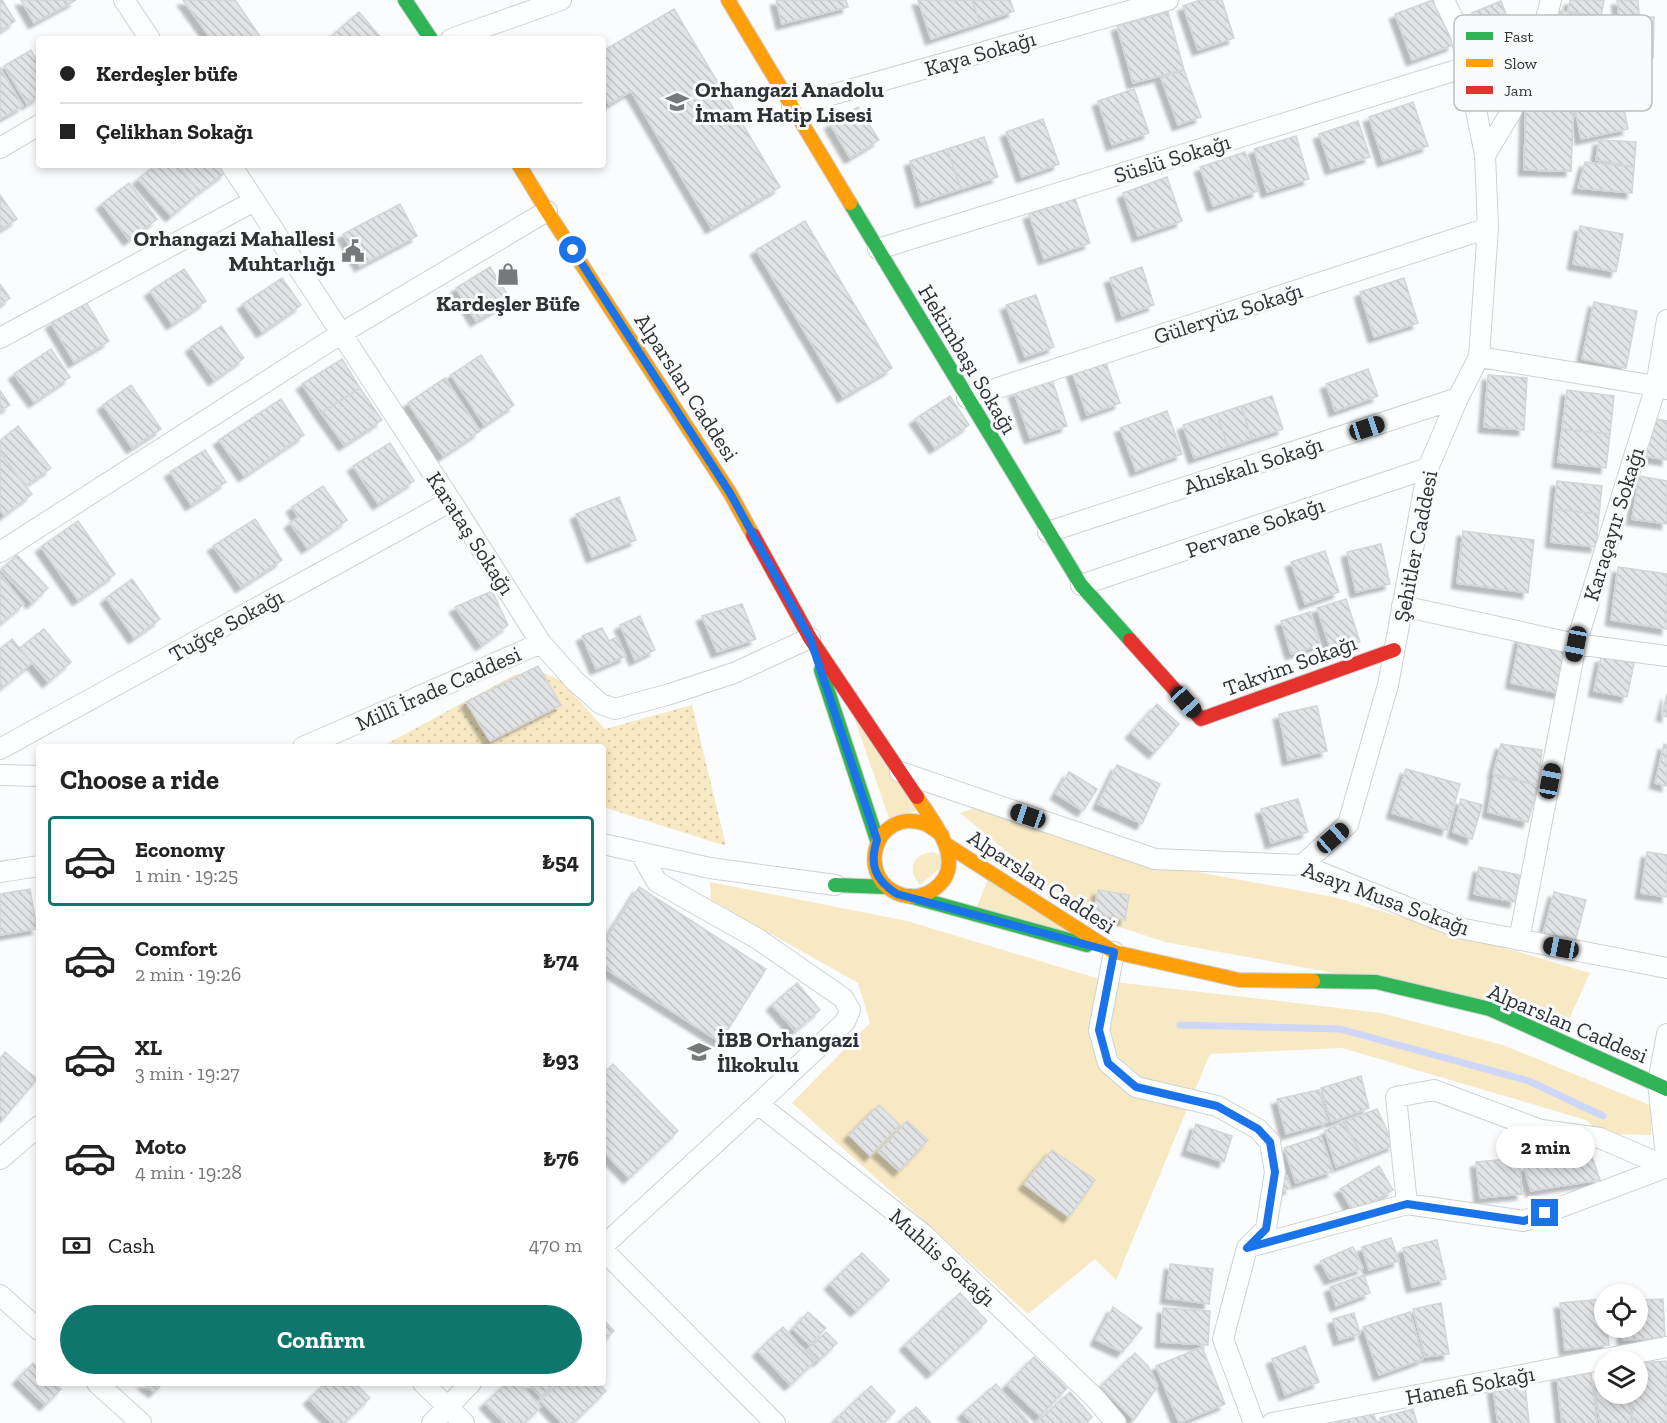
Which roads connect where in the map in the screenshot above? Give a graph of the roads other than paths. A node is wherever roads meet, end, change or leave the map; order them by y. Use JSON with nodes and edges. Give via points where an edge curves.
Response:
{"nodes":[{"id":1,"x":124,"y":0,"type":"edge"},
{"id":2,"x":405,"y":0,"type":"edge"},
{"id":3,"x":561,"y":0,"type":"edge"},
{"id":4,"x":728,"y":0,"type":"edge"},
{"id":5,"x":1168,"y":0,"type":"edge"},
{"id":6,"x":1444,"y":0,"type":"edge"},
{"id":7,"x":1551,"y":0,"type":"edge"},
{"id":8,"x":1547,"y":15,"type":"edge"},
{"id":9,"x":1454,"y":21,"type":"edge"},
{"id":10,"x":148,"y":36,"type":"edge"},
{"id":11,"x":429,"y":36,"type":"edge"},
{"id":12,"x":459,"y":36,"type":"edge"},
{"id":13,"x":1454,"y":71,"type":"edge"},
{"id":14,"x":792,"y":106,"type":"junction"},
{"id":15,"x":1476,"y":111,"type":"edge"},
{"id":16,"x":1511,"y":111,"type":"edge"},
{"id":17,"x":36,"y":127,"type":"edge"},
{"id":18,"x":0,"y":148,"type":"edge"},
{"id":19,"x":1485,"y":154,"type":"junction"},
{"id":20,"x":233,"y":168,"type":"edge"},
{"id":21,"x":521,"y":168,"type":"edge"},
{"id":22,"x":254,"y":201,"type":"junction"},
{"id":23,"x":547,"y":211,"type":"junction"},
{"id":24,"x":1488,"y":228,"type":"junction"},
{"id":25,"x":878,"y":249,"type":"junction"},
{"id":26,"x":1667,"y":320,"type":"edge"},
{"id":27,"x":342,"y":333,"type":"junction"},
{"id":28,"x":0,"y":338,"type":"edge"},
{"id":29,"x":1479,"y":357,"type":"junction"},
{"id":30,"x":1661,"y":388,"type":"edge"},
{"id":31,"x":967,"y":398,"type":"junction"},
{"id":32,"x":1458,"y":398,"type":"junction"},
{"id":33,"x":1428,"y":468,"type":"junction"},
{"id":34,"x":451,"y":501,"type":"junction"},
{"id":35,"x":1048,"y":532,"type":"junction"},
{"id":36,"x":0,"y":552,"type":"edge"},
{"id":37,"x":1081,"y":585,"type":"junction"},
{"id":38,"x":1402,"y":606,"type":"junction"},
{"id":39,"x":810,"y":638,"type":"junction"},
{"id":40,"x":541,"y":643,"type":"junction"},
{"id":41,"x":1576,"y":644,"type":"junction"},
{"id":42,"x":1394,"y":650,"type":"junction"},
{"id":43,"x":1667,"y":656,"type":"edge"},
{"id":44,"x":1201,"y":719,"type":"joint"},
{"id":45,"x":310,"y":744,"type":"edge"},
{"id":46,"x":0,"y":749,"type":"edge"},
{"id":47,"x":900,"y":772,"type":"junction"},
{"id":48,"x":0,"y":775,"type":"edge"},
{"id":49,"x":36,"y":776,"type":"edge"},
{"id":50,"x":945,"y":840,"type":"junction"},
{"id":51,"x":606,"y":845,"type":"edge"},
{"id":52,"x":875,"y":846,"type":"junction"},
{"id":53,"x":640,"y":852,"type":"junction"},
{"id":54,"x":1302,"y":864,"type":"junction"},
{"id":55,"x":36,"y":867,"type":"edge"},
{"id":56,"x":0,"y":872,"type":"edge"},
{"id":57,"x":835,"y":885,"type":"junction"},
{"id":58,"x":886,"y":887,"type":"junction"},
{"id":59,"x":909,"y":896,"type":"junction"},
{"id":60,"x":1519,"y":940,"type":"junction"},
{"id":61,"x":1114,"y":952,"type":"junction"},
{"id":62,"x":1667,"y":969,"type":"edge"},
{"id":63,"x":1667,"y":1034,"type":"edge"},
{"id":64,"x":1662,"y":1086,"type":"edge"},
{"id":65,"x":758,"y":1104,"type":"junction"},
{"id":66,"x":36,"y":1129,"type":"edge"},
{"id":67,"x":0,"y":1159,"type":"edge"},
{"id":68,"x":1667,"y":1166,"type":"edge"},
{"id":69,"x":1407,"y":1204,"type":"junction"},
{"id":70,"x":606,"y":1245,"type":"edge"},
{"id":71,"x":1247,"y":1248,"type":"junction"},
{"id":72,"x":606,"y":1251,"type":"edge"},
{"id":73,"x":0,"y":1295,"type":"edge"},
{"id":74,"x":36,"y":1327,"type":"edge"},
{"id":75,"x":1667,"y":1347,"type":"edge"},
{"id":76,"x":100,"y":1386,"type":"edge"},
{"id":77,"x":426,"y":1386,"type":"edge"},
{"id":78,"x":468,"y":1386,"type":"edge"},
{"id":79,"x":448,"y":1407,"type":"junction"},
{"id":80,"x":141,"y":1423,"type":"edge"},
{"id":81,"x":432,"y":1423,"type":"edge"},
{"id":82,"x":464,"y":1423,"type":"edge"},
{"id":83,"x":775,"y":1423,"type":"edge"},
{"id":84,"x":1116,"y":1423,"type":"edge"},
{"id":85,"x":1254,"y":1423,"type":"edge"},
{"id":86,"x":1272,"y":1423,"type":"edge"}],
"edges":[{"from":1,"to":10,"type":"street"},
{"from":2,"to":11,"type":"street"},
{"from":3,"to":12,"type":"street"},
{"from":4,"to":14,"type":"street","name":"Hekimbaşı Sokağı"},
{"from":5,"to":14,"type":"street","name":"Kaya Sokağı"},
{"from":6,"to":9,"type":"street","name":"Şehitler Caddesi"},
{"from":7,"to":8,"type":"street"},
{"from":13,"to":25,"type":"street","name":"Süslü Sokağı"},
{"from":14,"to":25,"type":"street","name":"Hekimbaşı Sokağı"},
{"from":15,"to":19,"type":"street","name":"Şehitler Caddesi"},
{"from":16,"to":19,"type":"street"},
{"from":17,"to":18,"type":"street"},
{"from":19,"to":24,"type":"street","name":"Şehitler Caddesi"},
{"from":20,"to":22,"type":"street","name":"Karataş Sokağı"},
{"from":21,"to":23,"type":"street","name":"Alparslan Caddesi"},
{"from":22,"to":27,"type":"street","name":"Karataş Sokağı"},
{"from":22,"to":28,"type":"street"},
{"from":23,"to":27,"type":"street"},
{"from":23,"to":39,"type":"street","name":"Alparslan Caddesi","via":[[730,493]]},
{"from":24,"to":29,"type":"street","name":"Şehitler Caddesi"},
{"from":24,"to":31,"type":"street","name":"Güleryüz Sokağı"},
{"from":25,"to":31,"type":"street","name":"Hekimbaşı Sokağı"},
{"from":26,"to":30,"type":"street","name":"Karaçayır Sokağı"},
{"from":27,"to":34,"type":"street","name":"Karataş Sokağı"},
{"from":27,"to":36,"type":"street"},
{"from":29,"to":30,"type":"street"},
{"from":29,"to":32,"type":"street","name":"Şehitler Caddesi"},
{"from":30,"to":41,"type":"street","name":"Karaçayır Sokağı"},
{"from":31,"to":35,"type":"street","name":"Hekimbaşı Sokağı"},
{"from":32,"to":33,"type":"street","name":"Şehitler Caddesi"},
{"from":32,"to":35,"type":"street","name":"Ahıskalı Sokağı"},
{"from":33,"to":37,"type":"street","name":"Pervane Sokağı"},
{"from":33,"to":38,"type":"street","name":"Şehitler Caddesi"},
{"from":34,"to":40,"type":"street","name":"Karataş Sokağı"},
{"from":34,"to":46,"type":"street","name":"Tuğçe Sokağı"},
{"from":35,"to":37,"type":"street","name":"Hekimbaşı Sokağı"},
{"from":37,"to":44,"type":"street","name":"Hekimbaşı Sokağı"},
{"from":38,"to":41,"type":"street"},
{"from":38,"to":42,"type":"street","name":"Şehitler Caddesi"},
{"from":39,"to":40,"type":"street","name":"Karataş Sokağı","via":[[734,673],[615,710],[601,704],[575,681]]},
{"from":39,"to":47,"type":"street"},
{"from":39,"to":52,"type":"street"},
{"from":40,"to":45,"type":"street","name":"Millî İrade Caddesi"},
{"from":41,"to":43,"type":"street"},
{"from":41,"to":60,"type":"street","name":"Karaçayır Sokağı"},
{"from":42,"to":44,"type":"street","name":"Takvim Sokağı"},
{"from":42,"to":54,"type":"street","name":"Şehitler Caddesi","via":[[1388,685],[1348,824]]},
{"from":47,"to":50,"type":"street"},
{"from":47,"to":54,"type":"street","name":"Asayı Musa Sokağı","via":[[1155,859]]},
{"from":48,"to":49,"type":"street"},
{"from":50,"to":52,"type":"street","via":[[932,826],[908,820],[885,830]]},
{"from":50,"to":59,"type":"street","via":[[950,858],[942,881],[933,890]]},
{"from":50,"to":61,"type":"street","name":"Alparslan Caddesi"},
{"from":51,"to":53,"type":"street"},
{"from":52,"to":57,"type":"street"},
{"from":52,"to":58,"type":"street","via":[[874,865]]},
{"from":53,"to":57,"type":"street","via":[[710,868]]},
{"from":53,"to":65,"type":"street","via":[[657,882],[759,939],[843,998],[850,1010],[846,1022]]},
{"from":54,"to":60,"type":"street","name":"Asayı Musa Sokağı","via":[[1459,928]]},
{"from":55,"to":56,"type":"street"},
{"from":57,"to":58,"type":"street"},
{"from":58,"to":59,"type":"street"},
{"from":59,"to":61,"type":"street"},
{"from":60,"to":62,"type":"street","name":"Asayı Musa Sokağı"},
{"from":61,"to":64,"type":"street","name":"Alparslan Caddesi","via":[[1239,980],[1376,982],[1490,1009]]},
{"from":61,"to":71,"type":"street","via":[[1099,1030],[1108,1063],[1136,1087],[1217,1106],[1258,1129],[1270,1142],[1275,1172],[1266,1229]]},
{"from":63,"to":64,"type":"street"},
{"from":64,"to":68,"type":"street"},
{"from":65,"to":70,"type":"street"},
{"from":65,"to":84,"type":"street","name":"Muhlis Sokağı","via":[[923,1234],[1094,1396]]},
{"from":66,"to":67,"type":"street"},
{"from":68,"to":69,"type":"street","via":[[1524,1221]]},
{"from":68,"to":69,"type":"street","via":[[1600,1138],[1540,1130],[1434,1090],[1396,1097]]},
{"from":69,"to":71,"type":"street"},
{"from":71,"to":85,"type":"street","via":[[1223,1338]]},
{"from":72,"to":83,"type":"street"},
{"from":73,"to":74,"type":"street"},
{"from":75,"to":86,"type":"street","name":"Hanefi Sokağı"},
{"from":76,"to":80,"type":"street"},
{"from":77,"to":79,"type":"street"},
{"from":78,"to":79,"type":"street"},
{"from":79,"to":81,"type":"street"},
{"from":79,"to":82,"type":"street"}]}
